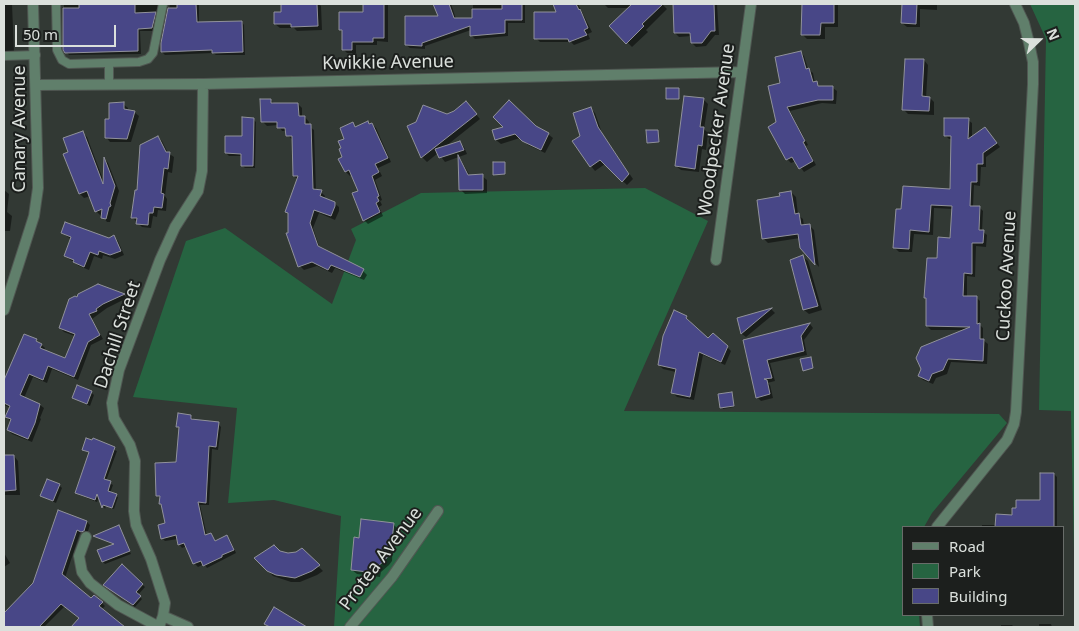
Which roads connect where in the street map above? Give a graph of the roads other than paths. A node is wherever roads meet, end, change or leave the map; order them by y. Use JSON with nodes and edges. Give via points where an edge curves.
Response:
{"nodes":[{"id":1,"x":33,"y":4,"type":"edge"},
{"id":2,"x":56,"y":4,"type":"edge"},
{"id":3,"x":164,"y":4,"type":"edge"},
{"id":4,"x":751,"y":4,"type":"edge"},
{"id":5,"x":1015,"y":4,"type":"edge"},
{"id":6,"x":36,"y":55,"type":"junction"},
{"id":7,"x":4,"y":56,"type":"edge"},
{"id":8,"x":109,"y":63,"type":"junction"},
{"id":9,"x":740,"y":72,"type":"junction"},
{"id":10,"x":109,"y":84,"type":"junction"},
{"id":11,"x":203,"y":84,"type":"junction"},
{"id":12,"x":36,"y":85,"type":"junction"},
{"id":13,"x":716,"y":260,"type":"dead end"},
{"id":14,"x":4,"y":310,"type":"edge"},
{"id":15,"x":438,"y":511,"type":"dead end"},
{"id":16,"x":938,"y":526,"type":"edge"},
{"id":17,"x":86,"y":537,"type":"dead end"},
{"id":18,"x":163,"y":616,"type":"junction"},
{"id":19,"x":159,"y":627,"type":"edge"},
{"id":20,"x":188,"y":627,"type":"edge"},
{"id":21,"x":350,"y":627,"type":"edge"}],
"edges":[{"from":1,"to":6,"type":"street","name":"Canary Avenue"},
{"from":2,"to":8,"type":"lane","via":[[57,50],[62,60],[69,64]]},
{"from":3,"to":8,"type":"lane","via":[[151,56],[143,61]]},
{"from":4,"to":9,"type":"street","name":"Woodpecker Avenue"},
{"from":5,"to":16,"type":"street","name":"Cuckoo Avenue","via":[[1024,23],[1033,70],[1016,412],[1007,440]]},
{"from":6,"to":7,"type":"lane"},
{"from":6,"to":12,"type":"street","name":"Canary Avenue"},
{"from":8,"to":10,"type":"lane"},
{"from":9,"to":11,"type":"street","name":"Kwikkie Avenue"},
{"from":9,"to":13,"type":"street","name":"Woodpecker Avenue"},
{"from":10,"to":11,"type":"street","name":"Kwikkie Avenue"},
{"from":10,"to":12,"type":"street","name":"Kwikkie Avenue"},
{"from":11,"to":18,"type":"street","name":"Dachill Street","via":[[202,171],[198,190],[175,226],[160,260],[120,370],[112,403],[114,418],[130,445],[135,461],[136,525],[162,589]]},
{"from":12,"to":14,"type":"street","name":"Canary Avenue","via":[[36,207]]},
{"from":15,"to":21,"type":"street","name":"Protea Avenue","via":[[392,577]]},
{"from":17,"to":19,"type":"street","via":[[79,556],[82,572],[90,583],[118,605]]},
{"from":18,"to":19,"type":"street","name":"Dachill Street"},
{"from":18,"to":20,"type":"street"}]}
